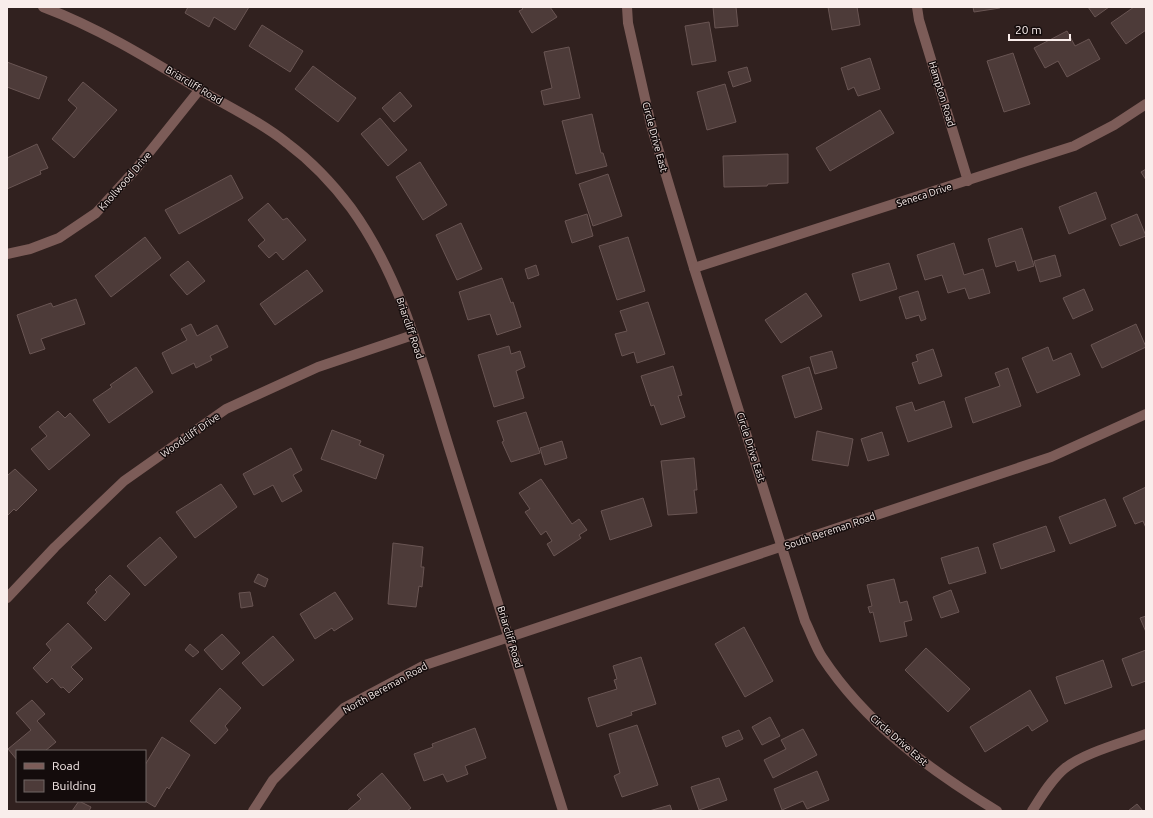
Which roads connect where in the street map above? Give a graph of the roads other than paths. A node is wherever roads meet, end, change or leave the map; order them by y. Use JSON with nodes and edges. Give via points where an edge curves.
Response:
{"nodes":[{"id":1,"x":43,"y":7,"type":"edge"},
{"id":2,"x":627,"y":7,"type":"edge"},
{"id":3,"x":917,"y":7,"type":"edge"},
{"id":4,"x":200,"y":89,"type":"junction"},
{"id":5,"x":1146,"y":104,"type":"edge"},
{"id":6,"x":968,"y":181,"type":"junction"},
{"id":7,"x":7,"y":254,"type":"edge"},
{"id":8,"x":694,"y":268,"type":"junction"},
{"id":9,"x":413,"y":335,"type":"junction"},
{"id":10,"x":1146,"y":414,"type":"edge"},
{"id":11,"x":783,"y":547,"type":"junction"},
{"id":12,"x":7,"y":598,"type":"edge"},
{"id":13,"x":510,"y":636,"type":"junction"},
{"id":14,"x":1146,"y":734,"type":"edge"},
{"id":15,"x":253,"y":811,"type":"edge"},
{"id":16,"x":563,"y":811,"type":"edge"},
{"id":17,"x":997,"y":811,"type":"edge"},
{"id":18,"x":1032,"y":811,"type":"edge"}],
"edges":[{"from":1,"to":4,"type":"street","name":"Briarcliff Road","via":[[84,23]]},
{"from":2,"to":8,"type":"street","name":"Circle Drive East","via":[[628,23],[651,125]]},
{"from":3,"to":6,"type":"street","name":"Hampton Road"},
{"from":4,"to":7,"type":"street","name":"Knollwood Drive","via":[[136,169],[96,213],[59,238]]},
{"from":4,"to":9,"type":"street","name":"Briarcliff Road","via":[[287,142],[318,170],[345,201],[374,241],[393,279]]},
{"from":5,"to":6,"type":"street","name":"Seneca Drive","via":[[1114,125],[1074,146]]},
{"from":6,"to":8,"type":"street","name":"Seneca Drive"},
{"from":8,"to":11,"type":"street","name":"Circle Drive East"},
{"from":9,"to":12,"type":"street","name":"Woodcliff Drive","via":[[318,368],[226,409],[124,481],[55,546]]},
{"from":9,"to":13,"type":"street","name":"Briarcliff Road"},
{"from":10,"to":11,"type":"street","name":"South Bereman Road","via":[[1051,457]]},
{"from":11,"to":13,"type":"street","name":"South Bereman Road"},
{"from":11,"to":17,"type":"street","name":"Circle Drive East","via":[[805,621],[821,656],[843,686],[901,745],[950,782]]},
{"from":13,"to":15,"type":"street","name":"North Bereman Road","via":[[425,665],[344,708],[273,780]]},
{"from":13,"to":16,"type":"street","name":"Briarcliff Road"},
{"from":14,"to":18,"type":"street","via":[[1075,761],[1049,785]]}]}
